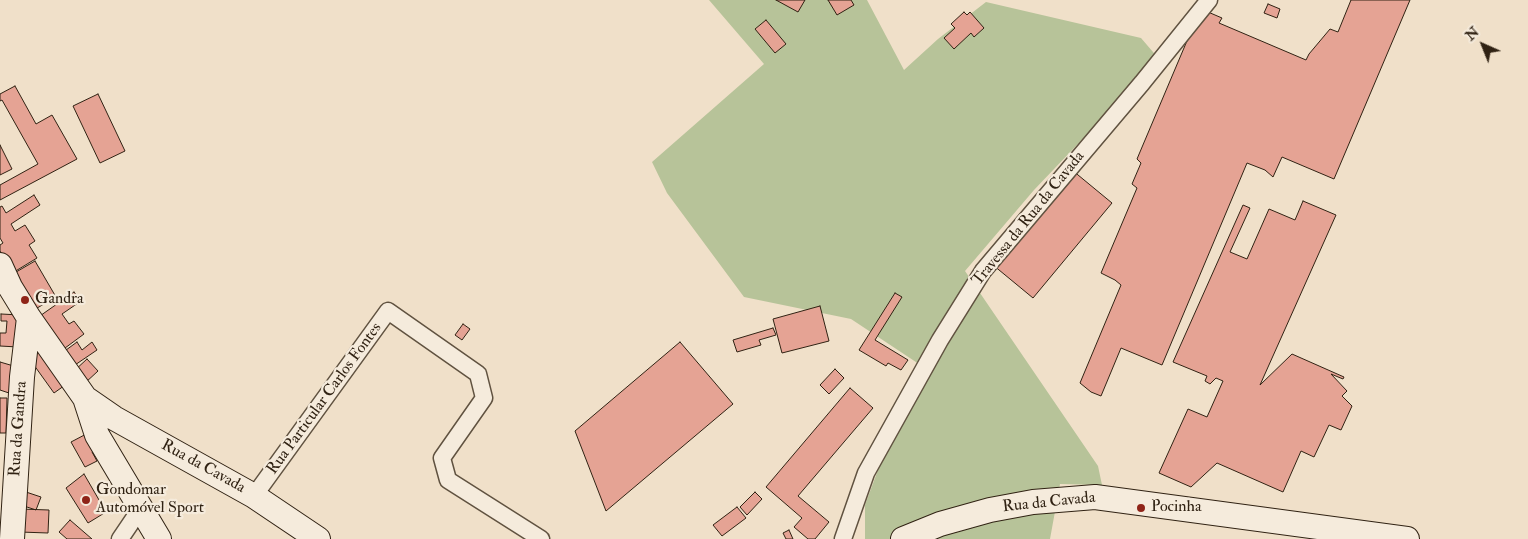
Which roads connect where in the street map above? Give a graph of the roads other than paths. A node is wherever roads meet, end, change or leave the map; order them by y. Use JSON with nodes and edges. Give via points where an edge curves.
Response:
{"nodes":[{"id":1,"x":1209,"y":0,"type":"edge"},
{"id":2,"x":0,"y":265,"type":"edge"},
{"id":3,"x":29,"y":318,"type":"junction"},
{"id":4,"x":85,"y":398,"type":"junction"},
{"id":5,"x":254,"y":496,"type":"junction"},
{"id":6,"x":141,"y":508,"type":"junction"},
{"id":7,"x":12,"y":539,"type":"edge"},
{"id":8,"x":120,"y":539,"type":"edge"},
{"id":9,"x":159,"y":539,"type":"edge"},
{"id":10,"x":318,"y":539,"type":"edge"},
{"id":11,"x":541,"y":539,"type":"edge"},
{"id":12,"x":843,"y":539,"type":"edge"},
{"id":13,"x":903,"y":539,"type":"edge"},
{"id":14,"x":1406,"y":539,"type":"edge"}],
"edges":[{"from":1,"to":12,"type":"street","name":"Travessa da Rua da Cavada","via":[[983,271],[940,340],[866,473]]},
{"from":2,"to":3,"type":"street"},
{"from":3,"to":4,"type":"street"},
{"from":3,"to":7,"type":"street","name":"Rua da Gandra"},
{"from":4,"to":5,"type":"street","name":"Rua da Cavada","via":[[114,418]]},
{"from":4,"to":6,"type":"street","via":[[97,435]]},
{"from":5,"to":10,"type":"street","name":"Rua da Cavada"},
{"from":5,"to":11,"type":"street","name":"Rua Particular Carlos Fontes","via":[[388,311],[478,374],[484,398],[442,458],[448,480]]},
{"from":6,"to":8,"type":"street"},
{"from":6,"to":9,"type":"street"},
{"from":13,"to":14,"type":"street","name":"Rua da Cavada","via":[[940,524],[990,510],[1033,502],[1095,497]]}]}
